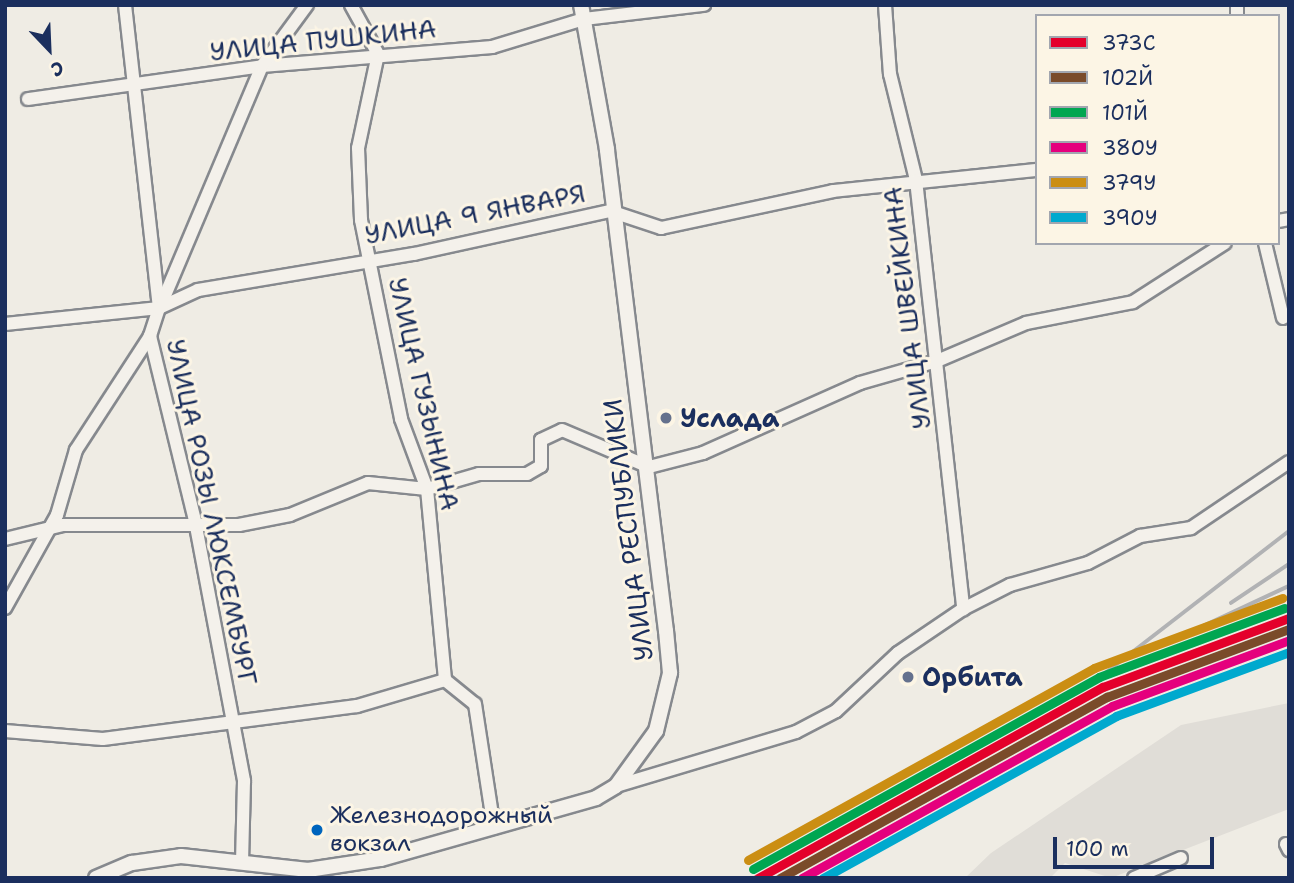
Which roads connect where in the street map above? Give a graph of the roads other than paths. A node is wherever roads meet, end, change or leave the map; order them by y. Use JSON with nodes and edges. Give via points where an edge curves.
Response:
{"nodes":[{"id":1,"x":125,"y":5,"type":"edge"},
{"id":2,"x":307,"y":5,"type":"edge"},
{"id":3,"x":351,"y":5,"type":"edge"},
{"id":4,"x":704,"y":5,"type":"edge"},
{"id":5,"x":885,"y":5,"type":"edge"},
{"id":6,"x":582,"y":12,"type":"edge"},
{"id":7,"x":378,"y":54,"type":"junction"},
{"id":8,"x":262,"y":66,"type":"junction"},
{"id":9,"x":132,"y":87,"type":"junction"},
{"id":10,"x":28,"y":99,"type":"dead end"},
{"id":11,"x":1035,"y":170,"type":"edge"},
{"id":12,"x":916,"y":180,"type":"junction"},
{"id":13,"x":610,"y":211,"type":"junction"},
{"id":14,"x":1222,"y":245,"type":"edge"},
{"id":15,"x":1265,"y":245,"type":"edge"},
{"id":16,"x":370,"y":258,"type":"junction"},
{"id":17,"x":159,"y":308,"type":"junction"},
{"id":18,"x":1283,"y":318,"type":"dead end"},
{"id":19,"x":5,"y":324,"type":"edge"},
{"id":20,"x":150,"y":336,"type":"junction"},
{"id":21,"x":937,"y":361,"type":"junction"},
{"id":22,"x":1289,"y":462,"type":"edge"},
{"id":23,"x":649,"y":467,"type":"junction"},
{"id":24,"x":427,"y":489,"type":"junction"},
{"id":25,"x":195,"y":521,"type":"junction"},
{"id":26,"x":45,"y":534,"type":"junction"},
{"id":27,"x":5,"y":539,"type":"edge"},
{"id":28,"x":5,"y":608,"type":"edge"},
{"id":29,"x":963,"y":609,"type":"junction"},
{"id":30,"x":445,"y":680,"type":"junction"},
{"id":31,"x":232,"y":722,"type":"junction"},
{"id":32,"x":5,"y":731,"type":"edge"},
{"id":33,"x":616,"y":786,"type":"junction"},
{"id":34,"x":494,"y":828,"type":"junction"},
{"id":35,"x":1181,"y":858,"type":"dead end"},
{"id":36,"x":242,"y":862,"type":"junction"},
{"id":37,"x":96,"y":878,"type":"edge"},
{"id":38,"x":1135,"y":878,"type":"edge"}],
"edges":[{"from":1,"to":9,"type":"street","name":"УЛИЦА РОЗЫ ЛЮКСЕМБУРГ"},
{"from":2,"to":8,"type":"street"},
{"from":3,"to":7,"type":"street"},
{"from":4,"to":6,"type":"street","name":"УЛИЦА ПУШКИНА"},
{"from":5,"to":12,"type":"street","name":"УЛИЦА ШВЕЙКИНА","via":[[890,74]]},
{"from":6,"to":7,"type":"street","name":"УЛИЦА ПУШКИНА","via":[[492,47]]},
{"from":6,"to":13,"type":"main road","name":"УЛИЦА РЕСПУБЛИКИ","via":[[607,149]]},
{"from":7,"to":8,"type":"street","name":"УЛИЦА ПУШКИНА"},
{"from":7,"to":16,"type":"street","name":"УЛИЦА ГУЗЫНИНА","via":[[358,148],[361,220]]},
{"from":8,"to":9,"type":"street","name":"УЛИЦА ПУШКИНА"},
{"from":8,"to":17,"type":"street"},
{"from":9,"to":10,"type":"street","name":"УЛИЦА ПУШКИНА"},
{"from":9,"to":17,"type":"street","name":"УЛИЦА РОЗЫ ЛЮКСЕМБУРГ"},
{"from":11,"to":12,"type":"street","name":"УЛИЦА 9 ЯНВАРЯ"},
{"from":12,"to":13,"type":"street","name":"УЛИЦА 9 ЯНВАРЯ","via":[[661,228]]},
{"from":12,"to":21,"type":"street","name":"УЛИЦА ШВЕЙКИНА"},
{"from":13,"to":16,"type":"street","name":"УЛИЦА 9 ЯНВАРЯ"},
{"from":13,"to":23,"type":"main road","name":"УЛИЦА РЕСПУБЛИКИ"},
{"from":14,"to":21,"type":"street","via":[[1133,302],[1026,323]]},
{"from":15,"to":18,"type":"street"},
{"from":16,"to":17,"type":"street","name":"УЛИЦА 9 ЯНВАРЯ","via":[[198,290]]},
{"from":16,"to":24,"type":"street","name":"УЛИЦА ГУЗЫНИНА","via":[[401,419]]},
{"from":17,"to":19,"type":"street","name":"УЛИЦА 9 ЯНВАРЯ"},
{"from":17,"to":20,"type":"street","name":"УЛИЦА РОЗЫ ЛЮКСЕМБУРГ"},
{"from":20,"to":25,"type":"street","name":"УЛИЦА РОЗЫ ЛЮКСЕМБУРГ"},
{"from":20,"to":26,"type":"street","via":[[76,450]]},
{"from":21,"to":23,"type":"street","via":[[860,383],[703,453]]},
{"from":21,"to":29,"type":"street","name":"УЛИЦА ШВЕЙКИНА"},
{"from":22,"to":29,"type":"street","via":[[1191,528],[1140,536],[1088,564],[1010,585]]},
{"from":23,"to":24,"type":"street","via":[[562,430],[541,440],[541,466],[527,474],[479,474]]},
{"from":23,"to":33,"type":"main road","name":"УЛИЦА РЕСПУБЛИКИ","via":[[670,673],[656,731]]},
{"from":24,"to":25,"type":"street","via":[[368,483],[290,516],[239,526]]},
{"from":24,"to":30,"type":"street","name":"УЛИЦА ГУЗЫНИНА"},
{"from":25,"to":26,"type":"street","via":[[63,525]]},
{"from":25,"to":31,"type":"street","name":"УЛИЦА РОЗЫ ЛЮКСЕМБУРГ"},
{"from":26,"to":27,"type":"street"},
{"from":26,"to":28,"type":"street"},
{"from":29,"to":33,"type":"street","via":[[898,653],[836,711],[796,732]]},
{"from":30,"to":31,"type":"street","via":[[357,706]]},
{"from":30,"to":34,"type":"street","via":[[475,704]]},
{"from":31,"to":32,"type":"street","via":[[103,738]]},
{"from":31,"to":36,"type":"street","name":"УЛИЦА РОЗЫ ЛЮКСЕМБУРГ","via":[[244,781]]},
{"from":33,"to":34,"type":"main road","via":[[579,804]]},
{"from":34,"to":36,"type":"main road","via":[[346,868]]},
{"from":35,"to":38,"type":"street"},
{"from":36,"to":37,"type":"main road","via":[[181,856],[132,863]]}]}
